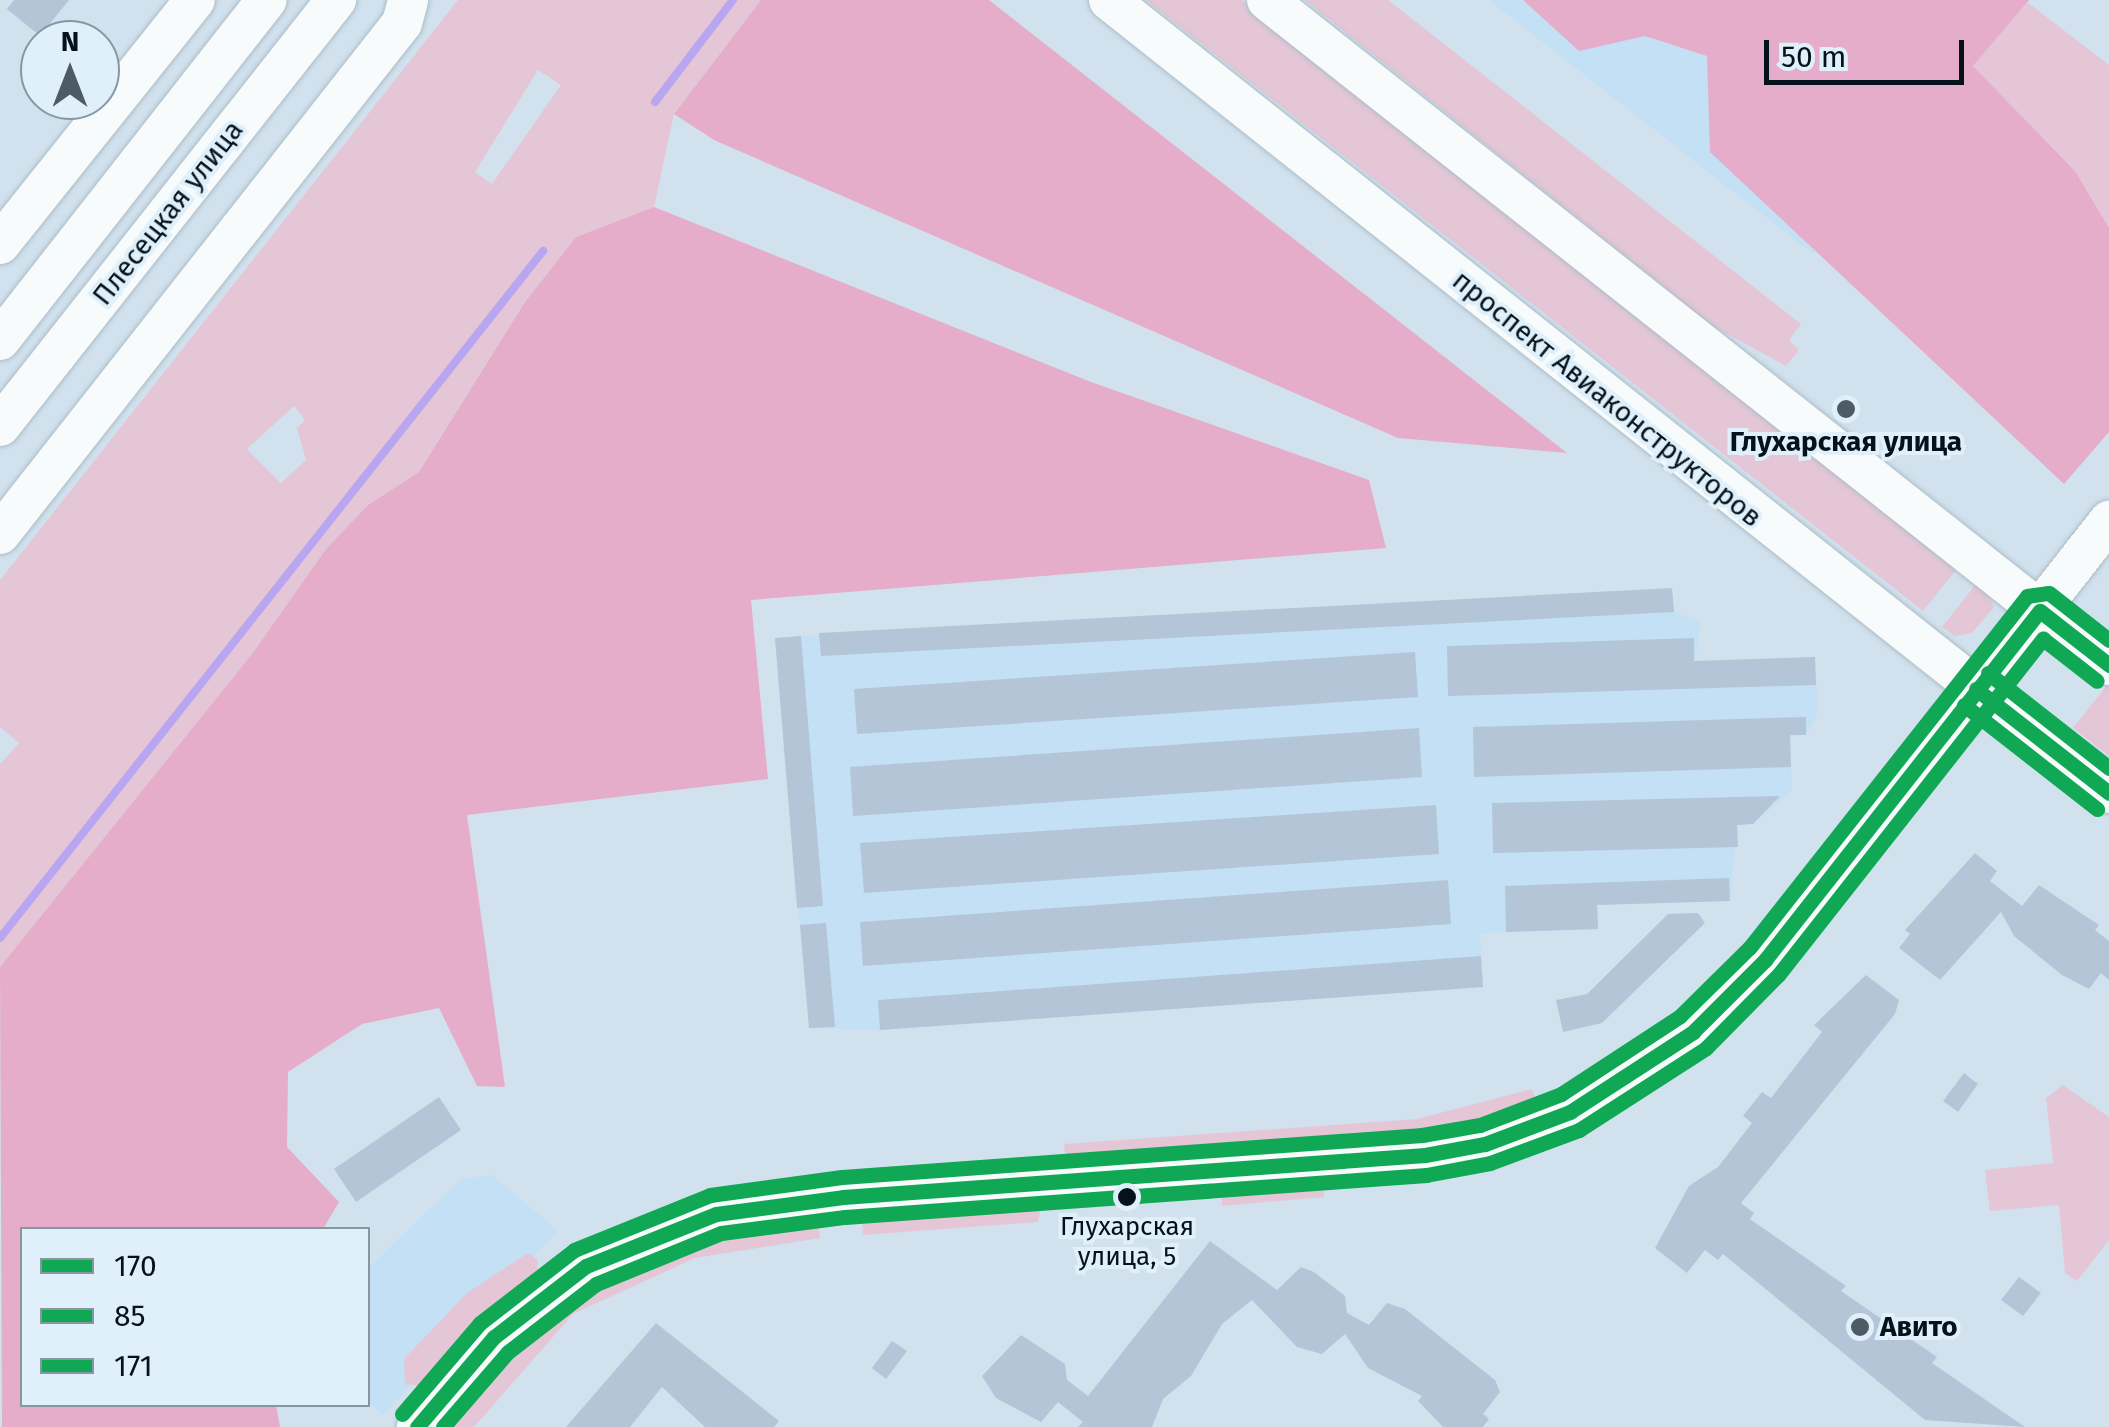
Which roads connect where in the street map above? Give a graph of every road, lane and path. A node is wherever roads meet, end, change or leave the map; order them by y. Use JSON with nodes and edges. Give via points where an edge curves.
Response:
{"nodes":[{"id":1,"x":195,"y":0,"type":"edge"},
{"id":2,"x":266,"y":0,"type":"edge"},
{"id":3,"x":336,"y":0,"type":"edge"},
{"id":4,"x":408,"y":0,"type":"edge"},
{"id":5,"x":1109,"y":0,"type":"edge"},
{"id":6,"x":1267,"y":0,"type":"edge"},
{"id":7,"x":0,"y":244,"type":"edge"},
{"id":8,"x":0,"y":340,"type":"edge"},
{"id":9,"x":0,"y":426,"type":"edge"},
{"id":10,"x":2109,"y":522,"type":"edge"},
{"id":11,"x":0,"y":534,"type":"edge"},
{"id":12,"x":2040,"y":611,"type":"junction"},
{"id":13,"x":2109,"y":665,"type":"edge"},
{"id":14,"x":1976,"y":690,"type":"junction"},
{"id":15,"x":2109,"y":793,"type":"edge"},
{"id":16,"x":416,"y":1427,"type":"edge"}],
"edges":[{"from":1,"to":7,"type":"street"},
{"from":2,"to":8,"type":"street","name":"Плесецкая улица"},
{"from":3,"to":9,"type":"street","name":"Плесецкая улица"},
{"from":4,"to":11,"type":"street","via":[[402,23]]},
{"from":5,"to":14,"type":"street","name":"проспект Авиаконструкторов"},
{"from":6,"to":12,"type":"street"},
{"from":10,"to":12,"type":"street"},
{"from":12,"to":13,"type":"street"},
{"from":12,"to":14,"type":"street"},
{"from":14,"to":15,"type":"street","name":"проспект Авиаконструкторов"},
{"from":14,"to":16,"type":"street","via":[[1732,996],[1693,1032],[1570,1112],[1486,1144],[1425,1154],[843,1196],[716,1214],[586,1266],[494,1338]]}]}
